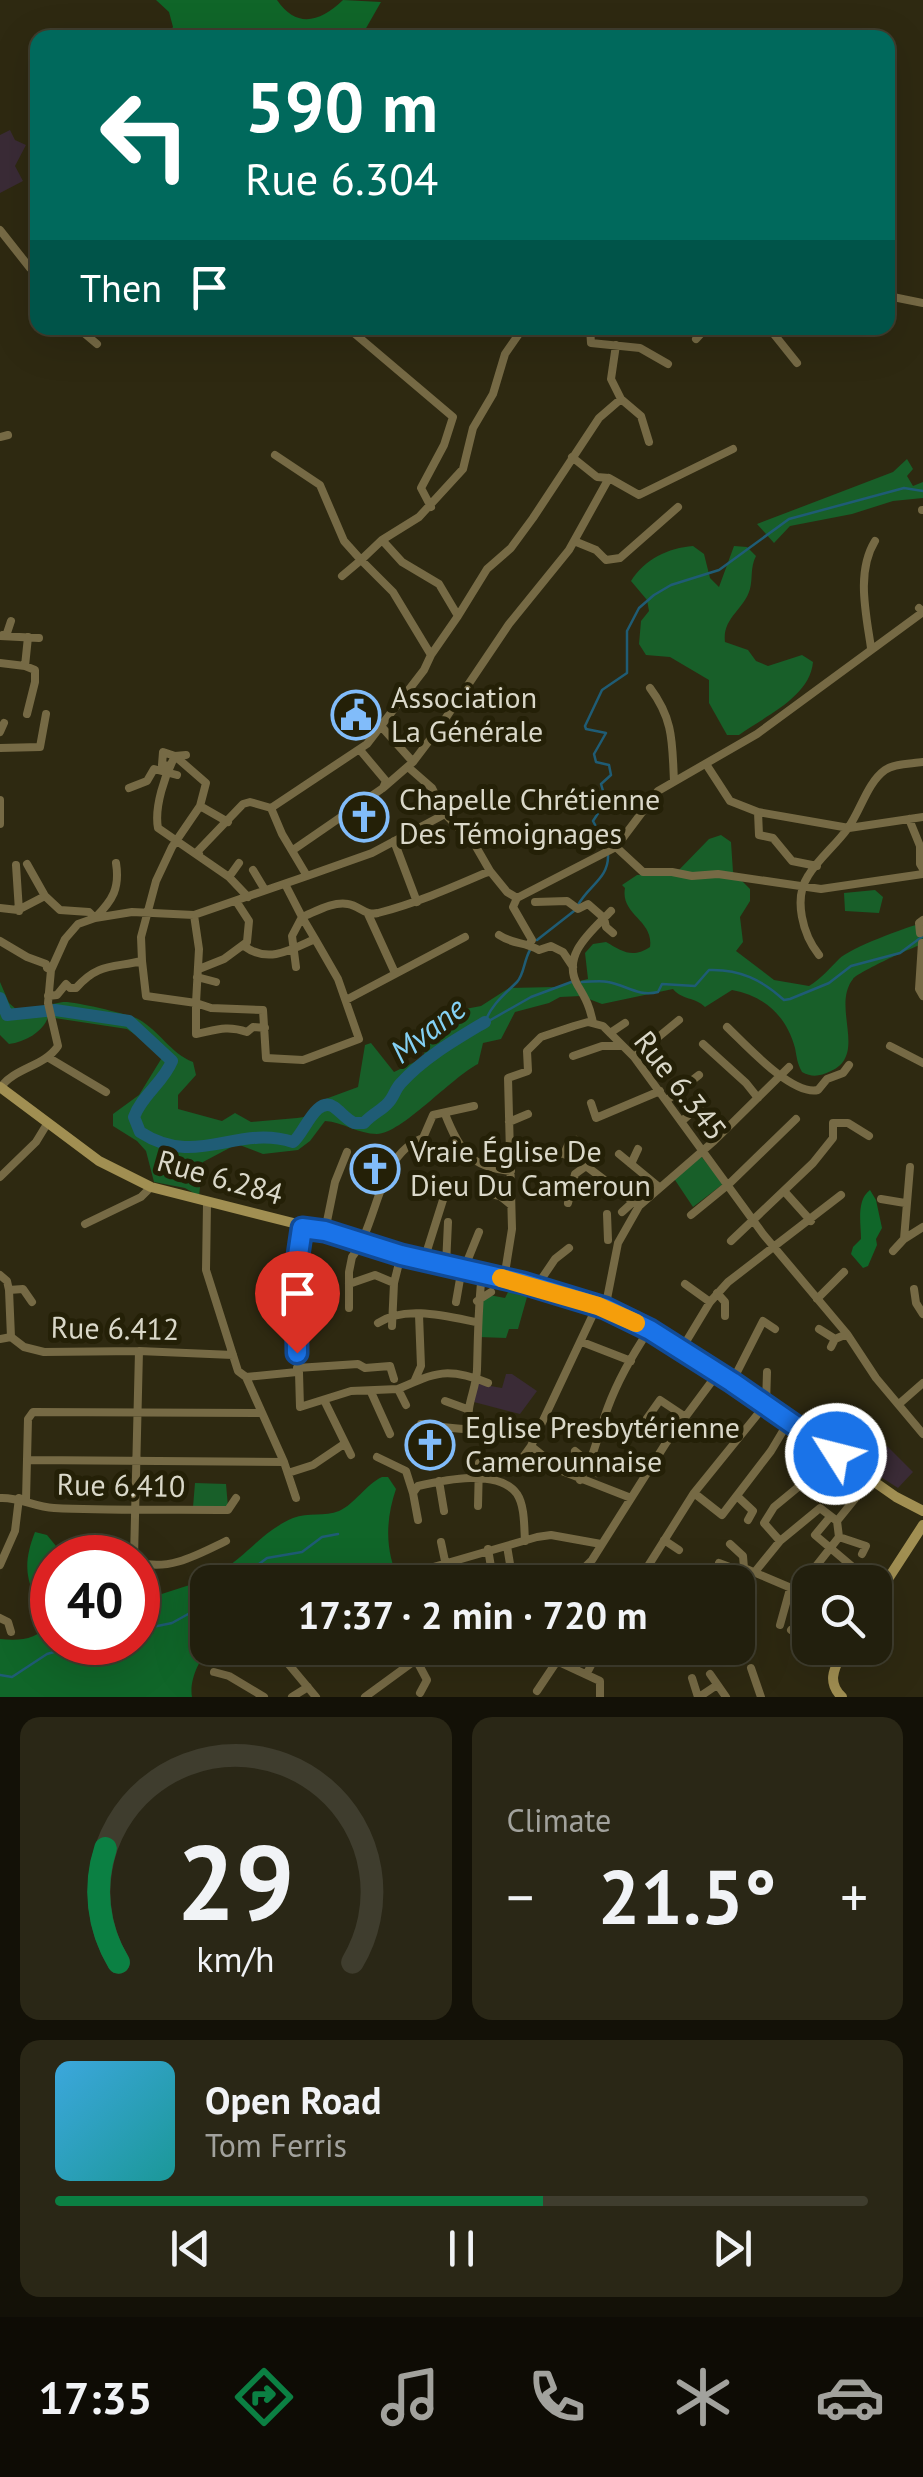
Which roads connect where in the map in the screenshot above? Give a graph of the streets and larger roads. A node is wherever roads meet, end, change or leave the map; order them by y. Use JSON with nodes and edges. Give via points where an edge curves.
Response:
{"nodes":[{"id":1,"x":0,"y":230,"type":"edge"},
{"id":2,"x":30,"y":263,"type":"edge"},
{"id":3,"x":895,"y":298,"type":"edge"},
{"id":4,"x":921,"y":305,"type":"edge"},
{"id":5,"x":86,"y":335,"type":"edge"},
{"id":6,"x":356,"y":335,"type":"edge"},
{"id":7,"x":517,"y":335,"type":"edge"},
{"id":8,"x":590,"y":335,"type":"edge"},
{"id":9,"x":700,"y":335,"type":"edge"},
{"id":10,"x":775,"y":335,"type":"edge"},
{"id":11,"x":696,"y":339,"type":"dead end"},
{"id":12,"x":97,"y":344,"type":"dead end"},
{"id":13,"x":616,"y":345,"type":"junction"},
{"id":14,"x":798,"y":363,"type":"dead end"},
{"id":15,"x":668,"y":364,"type":"dead end"},
{"id":16,"x":621,"y":399,"type":"junction"},
{"id":17,"x":650,"y":442,"type":"dead end"},
{"id":18,"x":733,"y":449,"type":"dead end"},
{"id":19,"x":275,"y":456,"type":"dead end"},
{"id":20,"x":572,"y":457,"type":"junction"},
{"id":21,"x":609,"y":478,"type":"junction"},
{"id":22,"x":431,"y":506,"type":"junction"},
{"id":23,"x":678,"y":507,"type":"dead end"},
{"id":24,"x":382,"y":540,"type":"junction"},
{"id":25,"x":574,"y":541,"type":"junction"},
{"id":26,"x":875,"y":541,"type":"dead end"},
{"id":27,"x":361,"y":560,"type":"junction"},
{"id":28,"x":342,"y":576,"type":"dead end"},
{"id":29,"x":919,"y":608,"type":"dead end"},
{"id":30,"x":458,"y":616,"type":"junction"},
{"id":31,"x":11,"y":620,"type":"dead end"},
{"id":32,"x":0,"y":636,"type":"edge"},
{"id":33,"x":28,"y":638,"type":"junction"},
{"id":34,"x":39,"y":638,"type":"dead end"},
{"id":35,"x":872,"y":648,"type":"junction"},
{"id":36,"x":431,"y":655,"type":"junction"},
{"id":37,"x":0,"y":663,"type":"edge"},
{"id":38,"x":26,"y":666,"type":"junction"},
{"id":39,"x":650,"y":688,"type":"dead end"},
{"id":40,"x":27,"y":714,"type":"dead end"},
{"id":41,"x":46,"y":714,"type":"dead end"},
{"id":42,"x":380,"y":725,"type":"junction"},
{"id":43,"x":350,"y":744,"type":"dead end"},
{"id":44,"x":0,"y":748,"type":"edge"},
{"id":45,"x":357,"y":752,"type":"junction"},
{"id":46,"x":186,"y":755,"type":"dead end"},
{"id":47,"x":175,"y":756,"type":"junction"},
{"id":48,"x":923,"y":762,"type":"edge"},
{"id":49,"x":410,"y":764,"type":"junction"},
{"id":50,"x":706,"y":764,"type":"junction"},
{"id":51,"x":172,"y":771,"type":"junction"},
{"id":52,"x":674,"y":781,"type":"junction"},
{"id":53,"x":130,"y":788,"type":"dead end"},
{"id":54,"x":384,"y":788,"type":"junction"},
{"id":55,"x":0,"y":800,"type":"edge"},
{"id":56,"x":338,"y":803,"type":"dead end"},
{"id":57,"x":200,"y":806,"type":"junction"},
{"id":58,"x":272,"y":808,"type":"junction"},
{"id":59,"x":765,"y":812,"type":"junction"},
{"id":60,"x":345,"y":814,"type":"junction"},
{"id":61,"x":445,"y":814,"type":"junction"},
{"id":62,"x":923,"y":818,"type":"edge"},
{"id":63,"x":910,"y":819,"type":"junction"},
{"id":64,"x":228,"y":822,"type":"junction"},
{"id":65,"x":0,"y":824,"type":"edge"},
{"id":66,"x":848,"y":828,"type":"junction"},
{"id":67,"x":394,"y":841,"type":"junction"},
{"id":68,"x":177,"y":842,"type":"junction"},
{"id":69,"x":616,"y":847,"type":"junction"},
{"id":70,"x":293,"y":850,"type":"junction"},
{"id":71,"x":202,"y":857,"type":"junction"},
{"id":72,"x":116,"y":862,"type":"dead end"},
{"id":73,"x":27,"y":864,"type":"dead end"},
{"id":74,"x":240,"y":864,"type":"dead end"},
{"id":75,"x":16,"y":865,"type":"dead end"},
{"id":76,"x":817,"y":866,"type":"junction"},
{"id":77,"x":266,"y":869,"type":"dead end"},
{"id":78,"x":490,"y":870,"type":"junction"},
{"id":79,"x":923,"y":872,"type":"edge"},
{"id":80,"x":307,"y":876,"type":"junction"},
{"id":81,"x":229,"y":877,"type":"junction"},
{"id":82,"x":285,"y":884,"type":"junction"},
{"id":83,"x":808,"y":887,"type":"junction"},
{"id":84,"x":265,"y":890,"type":"junction"},
{"id":85,"x":45,"y":896,"type":"junction"},
{"id":86,"x":248,"y":897,"type":"junction"},
{"id":87,"x":236,"y":901,"type":"junction"},
{"id":88,"x":417,"y":902,"type":"junction"},
{"id":89,"x":535,"y":902,"type":"dead end"},
{"id":90,"x":512,"y":906,"type":"junction"},
{"id":91,"x":0,"y":908,"type":"edge"},
{"id":92,"x":150,"y":912,"type":"junction"},
{"id":93,"x":20,"y":913,"type":"junction"},
{"id":94,"x":194,"y":914,"type":"junction"},
{"id":95,"x":368,"y":914,"type":"junction"},
{"id":96,"x":608,"y":915,"type":"junction"},
{"id":97,"x":302,"y":917,"type":"junction"},
{"id":98,"x":95,"y":918,"type":"junction"},
{"id":99,"x":923,"y":920,"type":"edge"},
{"id":100,"x":613,"y":933,"type":"dead end"},
{"id":101,"x":499,"y":935,"type":"dead end"},
{"id":102,"x":465,"y":937,"type":"dead end"},
{"id":103,"x":921,"y":938,"type":"edge"},
{"id":104,"x":315,"y":939,"type":"junction"},
{"id":105,"x":0,"y":941,"type":"edge"},
{"id":106,"x":530,"y":943,"type":"junction"},
{"id":107,"x":244,"y":946,"type":"junction"},
{"id":108,"x":292,"y":949,"type":"junction"},
{"id":109,"x":819,"y":955,"type":"dead end"},
{"id":110,"x":142,"y":961,"type":"junction"},
{"id":111,"x":559,"y":963,"type":"dead end"},
{"id":112,"x":296,"y":967,"type":"dead end"},
{"id":113,"x":572,"y":967,"type":"junction"},
{"id":114,"x":51,"y":970,"type":"junction"},
{"id":115,"x":395,"y":973,"type":"junction"},
{"id":116,"x":199,"y":979,"type":"junction"},
{"id":117,"x":216,"y":982,"type":"dead end"},
{"id":118,"x":923,"y":996,"type":"edge"},
{"id":119,"x":346,"y":1000,"type":"junction"},
{"id":120,"x":196,"y":1003,"type":"junction"},
{"id":121,"x":48,"y":1004,"type":"junction"},
{"id":122,"x":679,"y":1020,"type":"dead end"},
{"id":123,"x":593,"y":1023,"type":"junction"},
{"id":124,"x":625,"y":1023,"type":"dead end"},
{"id":125,"x":264,"y":1028,"type":"junction"},
{"id":126,"x":726,"y":1028,"type":"dead end"},
{"id":127,"x":610,"y":1033,"type":"junction"},
{"id":128,"x":265,"y":1038,"type":"junction"},
{"id":129,"x":280,"y":1038,"type":"dead end"},
{"id":130,"x":703,"y":1044,"type":"dead end"},
{"id":131,"x":622,"y":1046,"type":"junction"},
{"id":132,"x":890,"y":1046,"type":"dead end"},
{"id":133,"x":573,"y":1056,"type":"dead end"},
{"id":134,"x":634,"y":1057,"type":"junction"},
{"id":135,"x":50,"y":1058,"type":"junction"},
{"id":136,"x":923,"y":1063,"type":"edge"},
{"id":137,"x":849,"y":1065,"type":"dead end"},
{"id":138,"x":778,"y":1074,"type":"junction"},
{"id":139,"x":699,"y":1075,"type":"dead end"},
{"id":140,"x":0,"y":1087,"type":"edge"},
{"id":141,"x":106,"y":1092,"type":"dead end"},
{"id":142,"x":660,"y":1092,"type":"junction"},
{"id":143,"x":758,"y":1098,"type":"junction"},
{"id":144,"x":666,"y":1100,"type":"junction"},
{"id":145,"x":706,"y":1100,"type":"dead end"},
{"id":146,"x":591,"y":1103,"type":"dead end"},
{"id":147,"x":474,"y":1106,"type":"dead end"},
{"id":148,"x":444,"y":1114,"type":"junction"},
{"id":149,"x":528,"y":1114,"type":"dead end"},
{"id":150,"x":796,"y":1118,"type":"dead end"},
{"id":151,"x":682,"y":1120,"type":"junction"},
{"id":152,"x":509,"y":1122,"type":"junction"},
{"id":153,"x":47,"y":1124,"type":"junction"},
{"id":154,"x":869,"y":1136,"type":"dead end"},
{"id":155,"x":576,"y":1140,"type":"dead end"},
{"id":156,"x":510,"y":1149,"type":"junction"},
{"id":157,"x":638,"y":1150,"type":"dead end"},
{"id":158,"x":702,"y":1150,"type":"junction"},
{"id":159,"x":347,"y":1152,"type":"dead end"},
{"id":160,"x":564,"y":1154,"type":"junction"},
{"id":161,"x":619,"y":1154,"type":"dead end"},
{"id":162,"x":632,"y":1164,"type":"junction"},
{"id":163,"x":586,"y":1166,"type":"junction"},
{"id":164,"x":910,"y":1167,"type":"dead end"},
{"id":165,"x":511,"y":1171,"type":"junction"},
{"id":166,"x":0,"y":1176,"type":"edge"},
{"id":167,"x":449,"y":1181,"type":"dead end"},
{"id":168,"x":554,"y":1182,"type":"dead end"},
{"id":169,"x":729,"y":1184,"type":"junction"},
{"id":170,"x":151,"y":1187,"type":"junction"},
{"id":171,"x":660,"y":1187,"type":"junction"},
{"id":172,"x":572,"y":1188,"type":"junction"},
{"id":173,"x":784,"y":1191,"type":"junction"},
{"id":174,"x":486,"y":1192,"type":"dead end"},
{"id":175,"x":841,"y":1195,"type":"dead end"},
{"id":176,"x":881,"y":1199,"type":"dead end"},
{"id":177,"x":905,"y":1203,"type":"junction"},
{"id":178,"x":207,"y":1204,"type":"junction"},
{"id":179,"x":568,"y":1204,"type":"dead end"},
{"id":180,"x":636,"y":1204,"type":"junction"},
{"id":181,"x":511,"y":1206,"type":"junction"},
{"id":182,"x":622,"y":1212,"type":"dead end"},
{"id":183,"x":606,"y":1214,"type":"dead end"},
{"id":184,"x":691,"y":1215,"type":"dead end"},
{"id":185,"x":752,"y":1220,"type":"junction"},
{"id":186,"x":811,"y":1221,"type":"junction"},
{"id":187,"x":448,"y":1222,"type":"dead end"},
{"id":188,"x":84,"y":1224,"type":"dead end"},
{"id":189,"x":923,"y":1227,"type":"edge"},
{"id":190,"x":302,"y":1228,"type":"junction"},
{"id":191,"x":325,"y":1231,"type":"junction"},
{"id":192,"x":479,"y":1232,"type":"dead end"},
{"id":193,"x":594,"y":1236,"type":"dead end"},
{"id":194,"x":904,"y":1239,"type":"junction"},
{"id":195,"x":608,"y":1240,"type":"junction"},
{"id":196,"x":731,"y":1241,"type":"dead end"},
{"id":197,"x":360,"y":1243,"type":"junction"},
{"id":198,"x":618,"y":1243,"type":"junction"},
{"id":199,"x":569,"y":1248,"type":"dead end"},
{"id":200,"x":775,"y":1248,"type":"junction"},
{"id":201,"x":894,"y":1251,"type":"dead end"},
{"id":202,"x":401,"y":1255,"type":"junction"},
{"id":203,"x":424,"y":1260,"type":"junction"},
{"id":204,"x":446,"y":1265,"type":"junction"},
{"id":205,"x":466,"y":1270,"type":"junction"},
{"id":206,"x":844,"y":1272,"type":"dead end"},
{"id":207,"x":482,"y":1274,"type":"junction"},
{"id":208,"x":0,"y":1276,"type":"edge"},
{"id":209,"x":504,"y":1278,"type":"junction"},
{"id":210,"x":394,"y":1283,"type":"junction"},
{"id":211,"x":349,"y":1284,"type":"junction"},
{"id":212,"x":685,"y":1284,"type":"dead end"},
{"id":213,"x":536,"y":1287,"type":"junction"},
{"id":214,"x":914,"y":1289,"type":"dead end"},
{"id":215,"x":9,"y":1290,"type":"junction"},
{"id":216,"x":491,"y":1292,"type":"dead end"},
{"id":217,"x":717,"y":1293,"type":"junction"},
{"id":218,"x":813,"y":1294,"type":"junction"},
{"id":219,"x":476,"y":1300,"type":"junction"},
{"id":220,"x":32,"y":1302,"type":"dead end"},
{"id":221,"x":456,"y":1302,"type":"dead end"},
{"id":222,"x":710,"y":1302,"type":"junction"},
{"id":223,"x":601,"y":1307,"type":"junction"},
{"id":224,"x":349,"y":1308,"type":"dead end"},
{"id":225,"x":923,"y":1314,"type":"edge"},
{"id":226,"x":419,"y":1315,"type":"junction"},
{"id":227,"x":726,"y":1316,"type":"dead end"},
{"id":228,"x":392,"y":1321,"type":"junction"},
{"id":229,"x":476,"y":1322,"type":"junction"},
{"id":230,"x":378,"y":1323,"type":"dead end"},
{"id":231,"x":819,"y":1329,"type":"dead end"},
{"id":232,"x":650,"y":1330,"type":"junction"},
{"id":233,"x":775,"y":1330,"type":"dead end"},
{"id":234,"x":847,"y":1334,"type":"junction"},
{"id":235,"x":11,"y":1337,"type":"junction"},
{"id":236,"x":0,"y":1339,"type":"edge"},
{"id":237,"x":582,"y":1342,"type":"junction"},
{"id":238,"x":680,"y":1350,"type":"junction"},
{"id":239,"x":139,"y":1351,"type":"junction"},
{"id":240,"x":233,"y":1355,"type":"junction"},
{"id":241,"x":631,"y":1361,"type":"junction"},
{"id":242,"x":297,"y":1370,"type":"junction"},
{"id":243,"x":767,"y":1372,"type":"dead end"},
{"id":244,"x":718,"y":1373,"type":"junction"},
{"id":245,"x":246,"y":1377,"type":"junction"},
{"id":246,"x":476,"y":1378,"type":"junction"},
{"id":247,"x":394,"y":1380,"type":"dead end"},
{"id":248,"x":414,"y":1382,"type":"junction"},
{"id":249,"x":732,"y":1382,"type":"junction"},
{"id":250,"x":488,"y":1383,"type":"dead end"},
{"id":251,"x":923,"y":1383,"type":"edge"},
{"id":252,"x":398,"y":1390,"type":"junction"},
{"id":253,"x":372,"y":1392,"type":"junction"},
{"id":254,"x":324,"y":1400,"type":"junction"},
{"id":255,"x":445,"y":1401,"type":"dead end"},
{"id":256,"x":766,"y":1404,"type":"junction"},
{"id":257,"x":899,"y":1404,"type":"junction"},
{"id":258,"x":406,"y":1406,"type":"dead end"},
{"id":259,"x":466,"y":1409,"type":"junction"},
{"id":260,"x":136,"y":1411,"type":"junction"},
{"id":261,"x":260,"y":1413,"type":"junction"},
{"id":262,"x":684,"y":1416,"type":"junction"},
{"id":263,"x":789,"y":1421,"type":"junction"},
{"id":264,"x":422,"y":1424,"type":"dead end"},
{"id":265,"x":642,"y":1424,"type":"dead end"},
{"id":266,"x":471,"y":1426,"type":"junction"},
{"id":267,"x":510,"y":1432,"type":"dead end"},
{"id":268,"x":390,"y":1434,"type":"dead end"},
{"id":269,"x":923,"y":1434,"type":"edge"},
{"id":270,"x":344,"y":1444,"type":"junction"},
{"id":271,"x":882,"y":1444,"type":"dead end"},
{"id":272,"x":531,"y":1446,"type":"junction"},
{"id":273,"x":575,"y":1451,"type":"dead end"},
{"id":274,"x":351,"y":1455,"type":"dead end"},
{"id":275,"x":378,"y":1456,"type":"dead end"},
{"id":276,"x":138,"y":1459,"type":"junction"},
{"id":277,"x":29,"y":1460,"type":"junction"},
{"id":278,"x":656,"y":1460,"type":"junction"},
{"id":279,"x":284,"y":1462,"type":"junction"},
{"id":280,"x":480,"y":1463,"type":"dead end"},
{"id":281,"x":590,"y":1463,"type":"junction"},
{"id":282,"x":518,"y":1464,"type":"dead end"},
{"id":283,"x":638,"y":1466,"type":"dead end"},
{"id":284,"x":852,"y":1467,"type":"junction"},
{"id":285,"x":288,"y":1473,"type":"junction"},
{"id":286,"x":597,"y":1474,"type":"dead end"},
{"id":287,"x":814,"y":1474,"type":"dead end"},
{"id":288,"x":477,"y":1478,"type":"junction"},
{"id":289,"x":842,"y":1478,"type":"dead end"},
{"id":290,"x":871,"y":1479,"type":"junction"},
{"id":291,"x":580,"y":1480,"type":"junction"},
{"id":292,"x":439,"y":1482,"type":"junction"},
{"id":293,"x":413,"y":1493,"type":"junction"},
{"id":294,"x":694,"y":1493,"type":"junction"},
{"id":295,"x":738,"y":1496,"type":"junction"},
{"id":296,"x":0,"y":1498,"type":"edge"},
{"id":297,"x":236,"y":1498,"type":"dead end"},
{"id":298,"x":296,"y":1498,"type":"dead end"},
{"id":299,"x":631,"y":1498,"type":"junction"},
{"id":300,"x":22,"y":1499,"type":"junction"},
{"id":301,"x":812,"y":1501,"type":"dead end"},
{"id":302,"x":478,"y":1506,"type":"dead end"},
{"id":303,"x":820,"y":1508,"type":"junction"},
{"id":304,"x":134,"y":1510,"type":"junction"},
{"id":305,"x":444,"y":1511,"type":"dead end"},
{"id":306,"x":923,"y":1511,"type":"edge"},
{"id":307,"x":834,"y":1519,"type":"junction"},
{"id":308,"x":418,"y":1520,"type":"dead end"},
{"id":309,"x":748,"y":1520,"type":"dead end"},
{"id":310,"x":923,"y":1525,"type":"edge"},
{"id":311,"x":135,"y":1535,"type":"edge"},
{"id":312,"x":839,"y":1537,"type":"junction"},
{"id":313,"x":664,"y":1540,"type":"junction"},
{"id":314,"x":226,"y":1541,"type":"dead end"},
{"id":315,"x":526,"y":1541,"type":"junction"},
{"id":316,"x":780,"y":1541,"type":"junction"},
{"id":317,"x":441,"y":1542,"type":"dead end"},
{"id":318,"x":600,"y":1544,"type":"junction"},
{"id":319,"x":730,"y":1544,"type":"dead end"},
{"id":320,"x":506,"y":1546,"type":"junction"},
{"id":321,"x":830,"y":1546,"type":"junction"},
{"id":322,"x":488,"y":1549,"type":"junction"},
{"id":323,"x":679,"y":1550,"type":"dead end"},
{"id":324,"x":862,"y":1554,"type":"dead end"},
{"id":325,"x":445,"y":1562,"type":"junction"},
{"id":326,"x":718,"y":1563,"type":"dead end"},
{"id":327,"x":0,"y":1565,"type":"edge"},
{"id":328,"x":160,"y":1565,"type":"edge"},
{"id":329,"x":437,"y":1565,"type":"edge"},
{"id":330,"x":491,"y":1565,"type":"edge"},
{"id":331,"x":509,"y":1565,"type":"edge"},
{"id":332,"x":586,"y":1565,"type":"edge"},
{"id":333,"x":649,"y":1565,"type":"edge"},
{"id":334,"x":724,"y":1565,"type":"edge"},
{"id":335,"x":744,"y":1565,"type":"edge"},
{"id":336,"x":817,"y":1565,"type":"edge"},
{"id":337,"x":851,"y":1565,"type":"edge"},
{"id":338,"x":755,"y":1572,"type":"edge"},
{"id":339,"x":755,"y":1573,"type":"edge"},
{"id":340,"x":892,"y":1573,"type":"edge"},
{"id":341,"x":790,"y":1589,"type":"joint"},
{"id":342,"x":0,"y":1618,"type":"edge"},
{"id":343,"x":780,"y":1625,"type":"dead end"},
{"id":344,"x":11,"y":1632,"type":"dead end"},
{"id":345,"x":289,"y":1665,"type":"edge"},
{"id":346,"x":407,"y":1665,"type":"edge"},
{"id":347,"x":417,"y":1665,"type":"edge"},
{"id":348,"x":554,"y":1665,"type":"edge"},
{"id":349,"x":567,"y":1665,"type":"edge"},
{"id":350,"x":591,"y":1665,"type":"edge"},
{"id":351,"x":837,"y":1665,"type":"edge"},
{"id":352,"x":751,"y":1668,"type":"dead end"},
{"id":353,"x":214,"y":1672,"type":"dead end"},
{"id":354,"x":587,"y":1673,"type":"junction"},
{"id":355,"x":710,"y":1674,"type":"dead end"},
{"id":356,"x":692,"y":1678,"type":"dead end"},
{"id":357,"x":717,"y":1686,"type":"junction"},
{"id":358,"x":308,"y":1687,"type":"junction"},
{"id":359,"x":537,"y":1691,"type":"dead end"},
{"id":360,"x":420,"y":1693,"type":"dead end"},
{"id":361,"x":836,"y":1695,"type":"edge"},
{"id":362,"x":264,"y":1697,"type":"edge"},
{"id":363,"x":292,"y":1697,"type":"edge"},
{"id":364,"x":316,"y":1697,"type":"edge"},
{"id":365,"x":365,"y":1697,"type":"edge"},
{"id":366,"x":600,"y":1697,"type":"edge"},
{"id":367,"x":698,"y":1697,"type":"edge"},
{"id":368,"x":726,"y":1697,"type":"edge"},
{"id":369,"x":762,"y":1697,"type":"edge"}],
"edges":[{"from":1,"to":2,"type":"street"},
{"from":3,"to":4,"type":"street"},
{"from":5,"to":12,"type":"street"},
{"from":6,"to":22,"type":"street","via":[[453,417],[421,488]]},
{"from":7,"to":22,"type":"street","via":[[472,432],[463,469]]},
{"from":8,"to":13,"type":"street","via":[[591,343]]},
{"from":9,"to":11,"type":"street"},
{"from":10,"to":14,"type":"street"},
{"from":13,"to":15,"type":"street","via":[[648,351]]},
{"from":13,"to":16,"type":"street","via":[[611,379]]},
{"from":16,"to":17,"type":"street","via":[[641,416]]},
{"from":16,"to":20,"type":"street"},
{"from":18,"to":21,"type":"street","via":[[638,495]]},
{"from":19,"to":27,"type":"street","via":[[320,485],[344,540]]},
{"from":20,"to":21,"type":"street"},
{"from":20,"to":30,"type":"street"},
{"from":21,"to":25,"type":"street"},
{"from":22,"to":24,"type":"street"},
{"from":23,"to":25,"type":"street","via":[[620,558],[606,560]]},
{"from":24,"to":27,"type":"street"},
{"from":24,"to":30,"type":"street","via":[[402,562],[439,584]]},
{"from":25,"to":49,"type":"street"},
{"from":26,"to":35,"type":"street","via":[[863,575]]},
{"from":27,"to":28,"type":"street"},
{"from":27,"to":36,"type":"street","via":[[393,592]]},
{"from":29,"to":35,"type":"street","via":[[923,612]]},
{"from":30,"to":36,"type":"street"},
{"from":31,"to":32,"type":"street"},
{"from":32,"to":33,"type":"street"},
{"from":33,"to":34,"type":"street"},
{"from":33,"to":38,"type":"street"},
{"from":35,"to":50,"type":"street","via":[[772,724]]},
{"from":36,"to":42,"type":"street"},
{"from":37,"to":38,"type":"street"},
{"from":38,"to":40,"type":"street","via":[[36,672]]},
{"from":39,"to":52,"type":"street","via":[[670,723]]},
{"from":41,"to":44,"type":"street","via":[[40,747]]},
{"from":42,"to":45,"type":"street"},
{"from":42,"to":49,"type":"street"},
{"from":43,"to":45,"type":"street"},
{"from":45,"to":54,"type":"street","via":[[386,781]]},
{"from":45,"to":58,"type":"street"},
{"from":46,"to":47,"type":"street"},
{"from":47,"to":51,"type":"street"},
{"from":47,"to":57,"type":"street","via":[[206,783]]},
{"from":48,"to":66,"type":"street","via":[[885,770]]},
{"from":49,"to":54,"type":"street"},
{"from":49,"to":61,"type":"street"},
{"from":50,"to":52,"type":"street"},
{"from":50,"to":59,"type":"street","via":[[730,800]]},
{"from":51,"to":53,"type":"street","via":[[154,768],[147,782]]},
{"from":51,"to":68,"type":"street","via":[[156,823]]},
{"from":52,"to":69,"type":"street","via":[[645,806]]},
{"from":54,"to":60,"type":"street"},
{"from":55,"to":65,"type":"street"},
{"from":56,"to":60,"type":"street"},
{"from":57,"to":64,"type":"street"},
{"from":57,"to":68,"type":"street"},
{"from":58,"to":64,"type":"street","via":[[246,802]]},
{"from":58,"to":70,"type":"street"},
{"from":59,"to":66,"type":"street"},
{"from":59,"to":76,"type":"street","via":[[759,835],[773,838],[792,862]]},
{"from":60,"to":70,"type":"street"},
{"from":61,"to":67,"type":"street"},
{"from":61,"to":78,"type":"street"},
{"from":62,"to":63,"type":"street"},
{"from":63,"to":66,"type":"street"},
{"from":63,"to":79,"type":"street"},
{"from":64,"to":71,"type":"street","via":[[196,852]]},
{"from":66,"to":76,"type":"street"},
{"from":67,"to":80,"type":"street"},
{"from":67,"to":88,"type":"street"},
{"from":68,"to":71,"type":"street"},
{"from":68,"to":92,"type":"street","via":[[156,881]]},
{"from":69,"to":83,"type":"street","via":[[644,872]]},
{"from":69,"to":90,"type":"street"},
{"from":70,"to":80,"type":"street"},
{"from":71,"to":81,"type":"street"},
{"from":72,"to":98,"type":"street","via":[[117,890]]},
{"from":73,"to":85,"type":"street"},
{"from":74,"to":81,"type":"street"},
{"from":75,"to":93,"type":"street"},
{"from":76,"to":83,"type":"street"},
{"from":77,"to":84,"type":"street","via":[[256,874]]},
{"from":78,"to":88,"type":"street"},
{"from":78,"to":90,"type":"street"},
{"from":79,"to":83,"type":"street"},
{"from":80,"to":82,"type":"street"},
{"from":81,"to":86,"type":"street"},
{"from":82,"to":84,"type":"street"},
{"from":82,"to":97,"type":"street"},
{"from":83,"to":109,"type":"street","via":[[801,899],[804,926]]},
{"from":84,"to":86,"type":"street"},
{"from":85,"to":93,"type":"street"},
{"from":85,"to":98,"type":"street","via":[[60,910],[87,911]]},
{"from":86,"to":87,"type":"street"},
{"from":87,"to":94,"type":"street"},
{"from":87,"to":107,"type":"street","via":[[249,921]]},
{"from":88,"to":95,"type":"street"},
{"from":89,"to":96,"type":"street","via":[[587,904]]},
{"from":90,"to":106,"type":"street"},
{"from":91,"to":93,"type":"street"},
{"from":92,"to":94,"type":"street"},
{"from":92,"to":98,"type":"street"},
{"from":92,"to":110,"type":"street"},
{"from":94,"to":116,"type":"street"},
{"from":95,"to":97,"type":"street","via":[[350,904]]},
{"from":95,"to":115,"type":"street"},
{"from":96,"to":100,"type":"street","via":[[606,927]]},
{"from":96,"to":113,"type":"street","via":[[582,940]]},
{"from":97,"to":104,"type":"street"},
{"from":97,"to":108,"type":"street"},
{"from":98,"to":114,"type":"street","via":[[73,929]]},
{"from":99,"to":103,"type":"street"},
{"from":101,"to":106,"type":"street"},
{"from":102,"to":115,"type":"street"},
{"from":103,"to":118,"type":"street"},
{"from":104,"to":108,"type":"street"},
{"from":104,"to":119,"type":"street"},
{"from":105,"to":114,"type":"street"},
{"from":106,"to":113,"type":"street","via":[[563,952]]},
{"from":107,"to":108,"type":"street","via":[[273,956]]},
{"from":107,"to":116,"type":"street"},
{"from":108,"to":112,"type":"street"},
{"from":110,"to":120,"type":"street","via":[[146,996]]},
{"from":110,"to":121,"type":"street","via":[[110,964],[76,988],[66,984]]},
{"from":111,"to":113,"type":"street"},
{"from":113,"to":123,"type":"street"},
{"from":114,"to":121,"type":"street"},
{"from":115,"to":119,"type":"street"},
{"from":116,"to":117,"type":"street"},
{"from":116,"to":120,"type":"street"},
{"from":119,"to":128,"type":"street","via":[[358,1042],[296,1061],[264,1058]]},
{"from":120,"to":125,"type":"street","via":[[265,1007]]},
{"from":120,"to":125,"type":"street","via":[[196,1034]]},
{"from":121,"to":135,"type":"street","via":[[58,1046]]},
{"from":122,"to":134,"type":"street"},
{"from":123,"to":127,"type":"street","name":"Rue 6.345"},
{"from":123,"to":152,"type":"street","name":"Rue 6.345","via":[[530,1045],[528,1071],[508,1078]]},
{"from":124,"to":127,"type":"street"},
{"from":125,"to":128,"type":"street"},
{"from":126,"to":138,"type":"street"},
{"from":127,"to":131,"type":"street","name":"Rue 6.345"},
{"from":128,"to":129,"type":"street"},
{"from":130,"to":143,"type":"street"},
{"from":131,"to":133,"type":"street"},
{"from":131,"to":134,"type":"street","name":"Rue 6.345"},
{"from":132,"to":136,"type":"street"},
{"from":134,"to":142,"type":"street","name":"Rue 6.345"},
{"from":135,"to":140,"type":"street"},
{"from":135,"to":141,"type":"street"},
{"from":137,"to":138,"type":"street","via":[[815,1092]]},
{"from":138,"to":143,"type":"street"},
{"from":139,"to":144,"type":"street"},
{"from":140,"to":153,"type":"street","name":"Rue 6.284"},
{"from":142,"to":144,"type":"street","name":"Rue 6.345"},
{"from":142,"to":146,"type":"street","via":[[596,1118]]},
{"from":143,"to":158,"type":"street"},
{"from":144,"to":151,"type":"street","name":"Rue 6.345"},
{"from":145,"to":151,"type":"street"},
{"from":147,"to":148,"type":"street"},
{"from":148,"to":165,"type":"street","via":[[457,1144],[472,1158]]},
{"from":148,"to":197,"type":"street","via":[[429,1118],[424,1138],[395,1161]]},
{"from":149,"to":152,"type":"street"},
{"from":150,"to":169,"type":"street"},
{"from":151,"to":158,"type":"street","name":"Rue 6.345"},
{"from":152,"to":156,"type":"street","name":"Rue 6.345"},
{"from":153,"to":166,"type":"street"},
{"from":153,"to":170,"type":"street","name":"Rue 6.284"},
{"from":154,"to":173,"type":"street","via":[[848,1123],[833,1123],[833,1138]]},
{"from":155,"to":160,"type":"street"},
{"from":156,"to":160,"type":"street"},
{"from":156,"to":165,"type":"street","name":"Rue 6.345"},
{"from":157,"to":162,"type":"street"},
{"from":158,"to":169,"type":"street","name":"Rue 6.345"},
{"from":158,"to":171,"type":"street"},
{"from":159,"to":191,"type":"street"},
{"from":160,"to":163,"type":"street"},
{"from":161,"to":162,"type":"street"},
{"from":162,"to":171,"type":"street"},
{"from":163,"to":172,"type":"street"},
{"from":163,"to":180,"type":"street"},
{"from":164,"to":177,"type":"street"},
{"from":165,"to":181,"type":"street","name":"Rue 6.345"},
{"from":167,"to":203,"type":"street"},
{"from":168,"to":172,"type":"street"},
{"from":169,"to":184,"type":"street"},
{"from":169,"to":185,"type":"street","name":"Rue 6.345"},
{"from":170,"to":178,"type":"street","name":"Rue 6.284"},
{"from":170,"to":188,"type":"street"},
{"from":171,"to":180,"type":"street"},
{"from":172,"to":179,"type":"street"},
{"from":173,"to":185,"type":"street"},
{"from":173,"to":186,"type":"street"},
{"from":174,"to":181,"type":"street"},
{"from":175,"to":186,"type":"street"},
{"from":176,"to":177,"type":"street"},
{"from":177,"to":194,"type":"street"},
{"from":178,"to":190,"type":"street","name":"Rue 6.284"},
{"from":178,"to":240,"type":"street","via":[[206,1270]]},
{"from":180,"to":182,"type":"street"},
{"from":180,"to":198,"type":"street"},
{"from":181,"to":209,"type":"street","name":"Rue 6.345"},
{"from":183,"to":195,"type":"street"},
{"from":185,"to":196,"type":"street"},
{"from":185,"to":200,"type":"street","name":"Rue 6.345"},
{"from":186,"to":200,"type":"street"},
{"from":187,"to":204,"type":"street"},
{"from":189,"to":194,"type":"street"},
{"from":190,"to":191,"type":"street","name":"Rue 6.284"},
{"from":190,"to":242,"type":"street"},
{"from":191,"to":197,"type":"street","name":"Rue 6.284"},
{"from":192,"to":205,"type":"street"},
{"from":193,"to":195,"type":"street"},
{"from":194,"to":201,"type":"street"},
{"from":195,"to":198,"type":"street"},
{"from":197,"to":202,"type":"street","name":"Rue 6.284"},
{"from":197,"to":211,"type":"street"},
{"from":198,"to":223,"type":"street"},
{"from":199,"to":213,"type":"street"},
{"from":200,"to":217,"type":"street"},
{"from":200,"to":218,"type":"street","name":"Rue 6.345"},
{"from":202,"to":203,"type":"street","name":"Rue 6.284"},
{"from":202,"to":210,"type":"street"},
{"from":203,"to":204,"type":"street","name":"Rue 6.284"},
{"from":204,"to":205,"type":"street","name":"Rue 6.284"},
{"from":205,"to":207,"type":"street","name":"Rue 6.284"},
{"from":205,"to":221,"type":"street"},
{"from":206,"to":218,"type":"street"},
{"from":207,"to":209,"type":"street","name":"Rue 6.284"},
{"from":207,"to":219,"type":"street"},
{"from":208,"to":215,"type":"street"},
{"from":209,"to":213,"type":"street","name":"Rue 6.284"},
{"from":210,"to":211,"type":"street","via":[[375,1275]]},
{"from":210,"to":228,"type":"street"},
{"from":211,"to":224,"type":"street"},
{"from":212,"to":222,"type":"street"},
{"from":213,"to":223,"type":"street","name":"Rue 6.284"},
{"from":214,"to":225,"type":"street"},
{"from":215,"to":220,"type":"street","via":[[22,1289]]},
{"from":215,"to":235,"type":"street"},
{"from":216,"to":219,"type":"street"},
{"from":217,"to":222,"type":"street"},
{"from":217,"to":227,"type":"street"},
{"from":218,"to":234,"type":"street","name":"Rue 6.345"},
{"from":219,"to":229,"type":"street"},
{"from":222,"to":238,"type":"street"},
{"from":223,"to":232,"type":"street","name":"Rue 6.284"},
{"from":223,"to":237,"type":"street"},
{"from":226,"to":228,"type":"street"},
{"from":226,"to":229,"type":"street"},
{"from":226,"to":248,"type":"street","via":[[421,1366]]},
{"from":228,"to":230,"type":"street"},
{"from":229,"to":246,"type":"street"},
{"from":231,"to":234,"type":"street","via":[[833,1343]]},
{"from":232,"to":238,"type":"street","name":"Rue 6.284"},
{"from":232,"to":241,"type":"street"},
{"from":233,"to":249,"type":"street","via":[[764,1319]]},
{"from":234,"to":257,"type":"street","name":"Rue 6.345"},
{"from":235,"to":236,"type":"street","name":"Rue 6.412"},
{"from":235,"to":239,"type":"street","name":"Rue 6.412","via":[[44,1352]]},
{"from":237,"to":241,"type":"street"},
{"from":237,"to":272,"type":"street"},
{"from":238,"to":244,"type":"street","name":"Rue 6.284"},
{"from":239,"to":240,"type":"street","name":"Rue 6.412"},
{"from":239,"to":260,"type":"street"},
{"from":240,"to":245,"type":"street"},
{"from":241,"to":281,"type":"street","via":[[608,1404]]},
{"from":242,"to":245,"type":"street"},
{"from":242,"to":247,"type":"street","via":[[390,1366]]},
{"from":242,"to":254,"type":"street","via":[[300,1407]]},
{"from":243,"to":256,"type":"street"},
{"from":244,"to":249,"type":"street","name":"Rue 6.284"},
{"from":244,"to":262,"type":"street"},
{"from":245,"to":261,"type":"street"},
{"from":246,"to":248,"type":"street","via":[[446,1372]]},
{"from":246,"to":250,"type":"street"},
{"from":246,"to":259,"type":"street"},
{"from":248,"to":252,"type":"street"},
{"from":249,"to":256,"type":"street","name":"Rue 6.284"},
{"from":251,"to":257,"type":"street"},
{"from":252,"to":253,"type":"street"},
{"from":252,"to":258,"type":"street"},
{"from":253,"to":254,"type":"street"},
{"from":253,"to":268,"type":"street"},
{"from":254,"to":270,"type":"street"},
{"from":255,"to":259,"type":"street"},
{"from":256,"to":263,"type":"street","name":"Rue 6.284"},
{"from":256,"to":294,"type":"street"},
{"from":257,"to":269,"type":"street","name":"Rue 6.345"},
{"from":259,"to":266,"type":"street"},
{"from":260,"to":261,"type":"street"},
{"from":260,"to":276,"type":"street"},
{"from":260,"to":277,"type":"street","via":[[34,1412],[28,1419]]},
{"from":261,"to":279,"type":"street"},
{"from":262,"to":265,"type":"street","via":[[660,1400]]},
{"from":262,"to":278,"type":"street"},
{"from":263,"to":284,"type":"street","name":"Rue 6.284"},
{"from":263,"to":295,"type":"street"},
{"from":264,"to":266,"type":"street"},
{"from":266,"to":267,"type":"street"},
{"from":270,"to":274,"type":"street"},
{"from":270,"to":285,"type":"street"},
{"from":271,"to":290,"type":"street"},
{"from":272,"to":282,"type":"street"},
{"from":272,"to":291,"type":"street"},
{"from":273,"to":281,"type":"street"},
{"from":275,"to":293,"type":"street","via":[[406,1471]]},
{"from":276,"to":277,"type":"street"},
{"from":276,"to":279,"type":"street"},
{"from":276,"to":304,"type":"street"},
{"from":277,"to":300,"type":"street"},
{"from":278,"to":283,"type":"street"},
{"from":278,"to":299,"type":"street"},
{"from":279,"to":285,"type":"street"},
{"from":280,"to":288,"type":"street"},
{"from":281,"to":286,"type":"street"},
{"from":281,"to":291,"type":"street"},
{"from":284,"to":289,"type":"street"},
{"from":284,"to":290,"type":"street","name":"Rue 6.284"},
{"from":285,"to":298,"type":"street"},
{"from":287,"to":316,"type":"street","via":[[764,1523]]},
{"from":288,"to":292,"type":"street"},
{"from":288,"to":302,"type":"street"},
{"from":288,"to":315,"type":"street","via":[[517,1494]]},
{"from":290,"to":306,"type":"street","name":"Rue 6.284"},
{"from":290,"to":307,"type":"street"},
{"from":291,"to":299,"type":"street"},
{"from":292,"to":293,"type":"street"},
{"from":292,"to":305,"type":"street"},
{"from":293,"to":308,"type":"street"},
{"from":294,"to":295,"type":"street","via":[[718,1518]]},
{"from":294,"to":313,"type":"street"},
{"from":295,"to":309,"type":"street","via":[[753,1511]]},
{"from":296,"to":300,"type":"street","name":"Rue 6.410"},
{"from":297,"to":304,"type":"street","name":"Rue 6.410","via":[[228,1510]]},
{"from":299,"to":318,"type":"street"},
{"from":300,"to":304,"type":"street","name":"Rue 6.410","via":[[46,1508]]},
{"from":300,"to":327,"type":"street"},
{"from":301,"to":303,"type":"street"},
{"from":303,"to":307,"type":"street"},
{"from":303,"to":316,"type":"street"},
{"from":304,"to":311,"type":"street"},
{"from":307,"to":312,"type":"street"},
{"from":307,"to":321,"type":"street","via":[[816,1534]]},
{"from":310,"to":340,"type":"street"},
{"from":312,"to":321,"type":"street"},
{"from":312,"to":324,"type":"street","via":[[866,1546]]},
{"from":313,"to":323,"type":"street"},
{"from":313,"to":333,"type":"street"},
{"from":314,"to":328,"type":"street"},
{"from":315,"to":318,"type":"street","via":[[550,1535]]},
{"from":315,"to":320,"type":"street"},
{"from":316,"to":338,"type":"street"},
{"from":317,"to":325,"type":"street"},
{"from":318,"to":332,"type":"street"},
{"from":319,"to":335,"type":"street"},
{"from":320,"to":322,"type":"street"},
{"from":320,"to":331,"type":"street"},
{"from":321,"to":336,"type":"street"},
{"from":321,"to":337,"type":"street"},
{"from":322,"to":325,"type":"street"},
{"from":322,"to":330,"type":"street"},
{"from":325,"to":329,"type":"street"},
{"from":326,"to":334,"type":"street"},
{"from":339,"to":341,"type":"street"},
{"from":341,"to":343,"type":"street"},
{"from":342,"to":344,"type":"street"},
{"from":345,"to":358,"type":"street"},
{"from":346,"to":365,"type":"street"},
{"from":347,"to":360,"type":"street","via":[[428,1683]]},
{"from":348,"to":359,"type":"street"},
{"from":349,"to":354,"type":"street"},
{"from":350,"to":354,"type":"street"},
{"from":351,"to":361,"type":"street"},
{"from":352,"to":369,"type":"street"},
{"from":353,"to":362,"type":"street"},
{"from":354,"to":366,"type":"street","via":[[602,1684]]},
{"from":355,"to":357,"type":"street"},
{"from":356,"to":367,"type":"street"},
{"from":357,"to":367,"type":"street"},
{"from":357,"to":368,"type":"street"},
{"from":358,"to":363,"type":"street"},
{"from":358,"to":364,"type":"street"}]}
